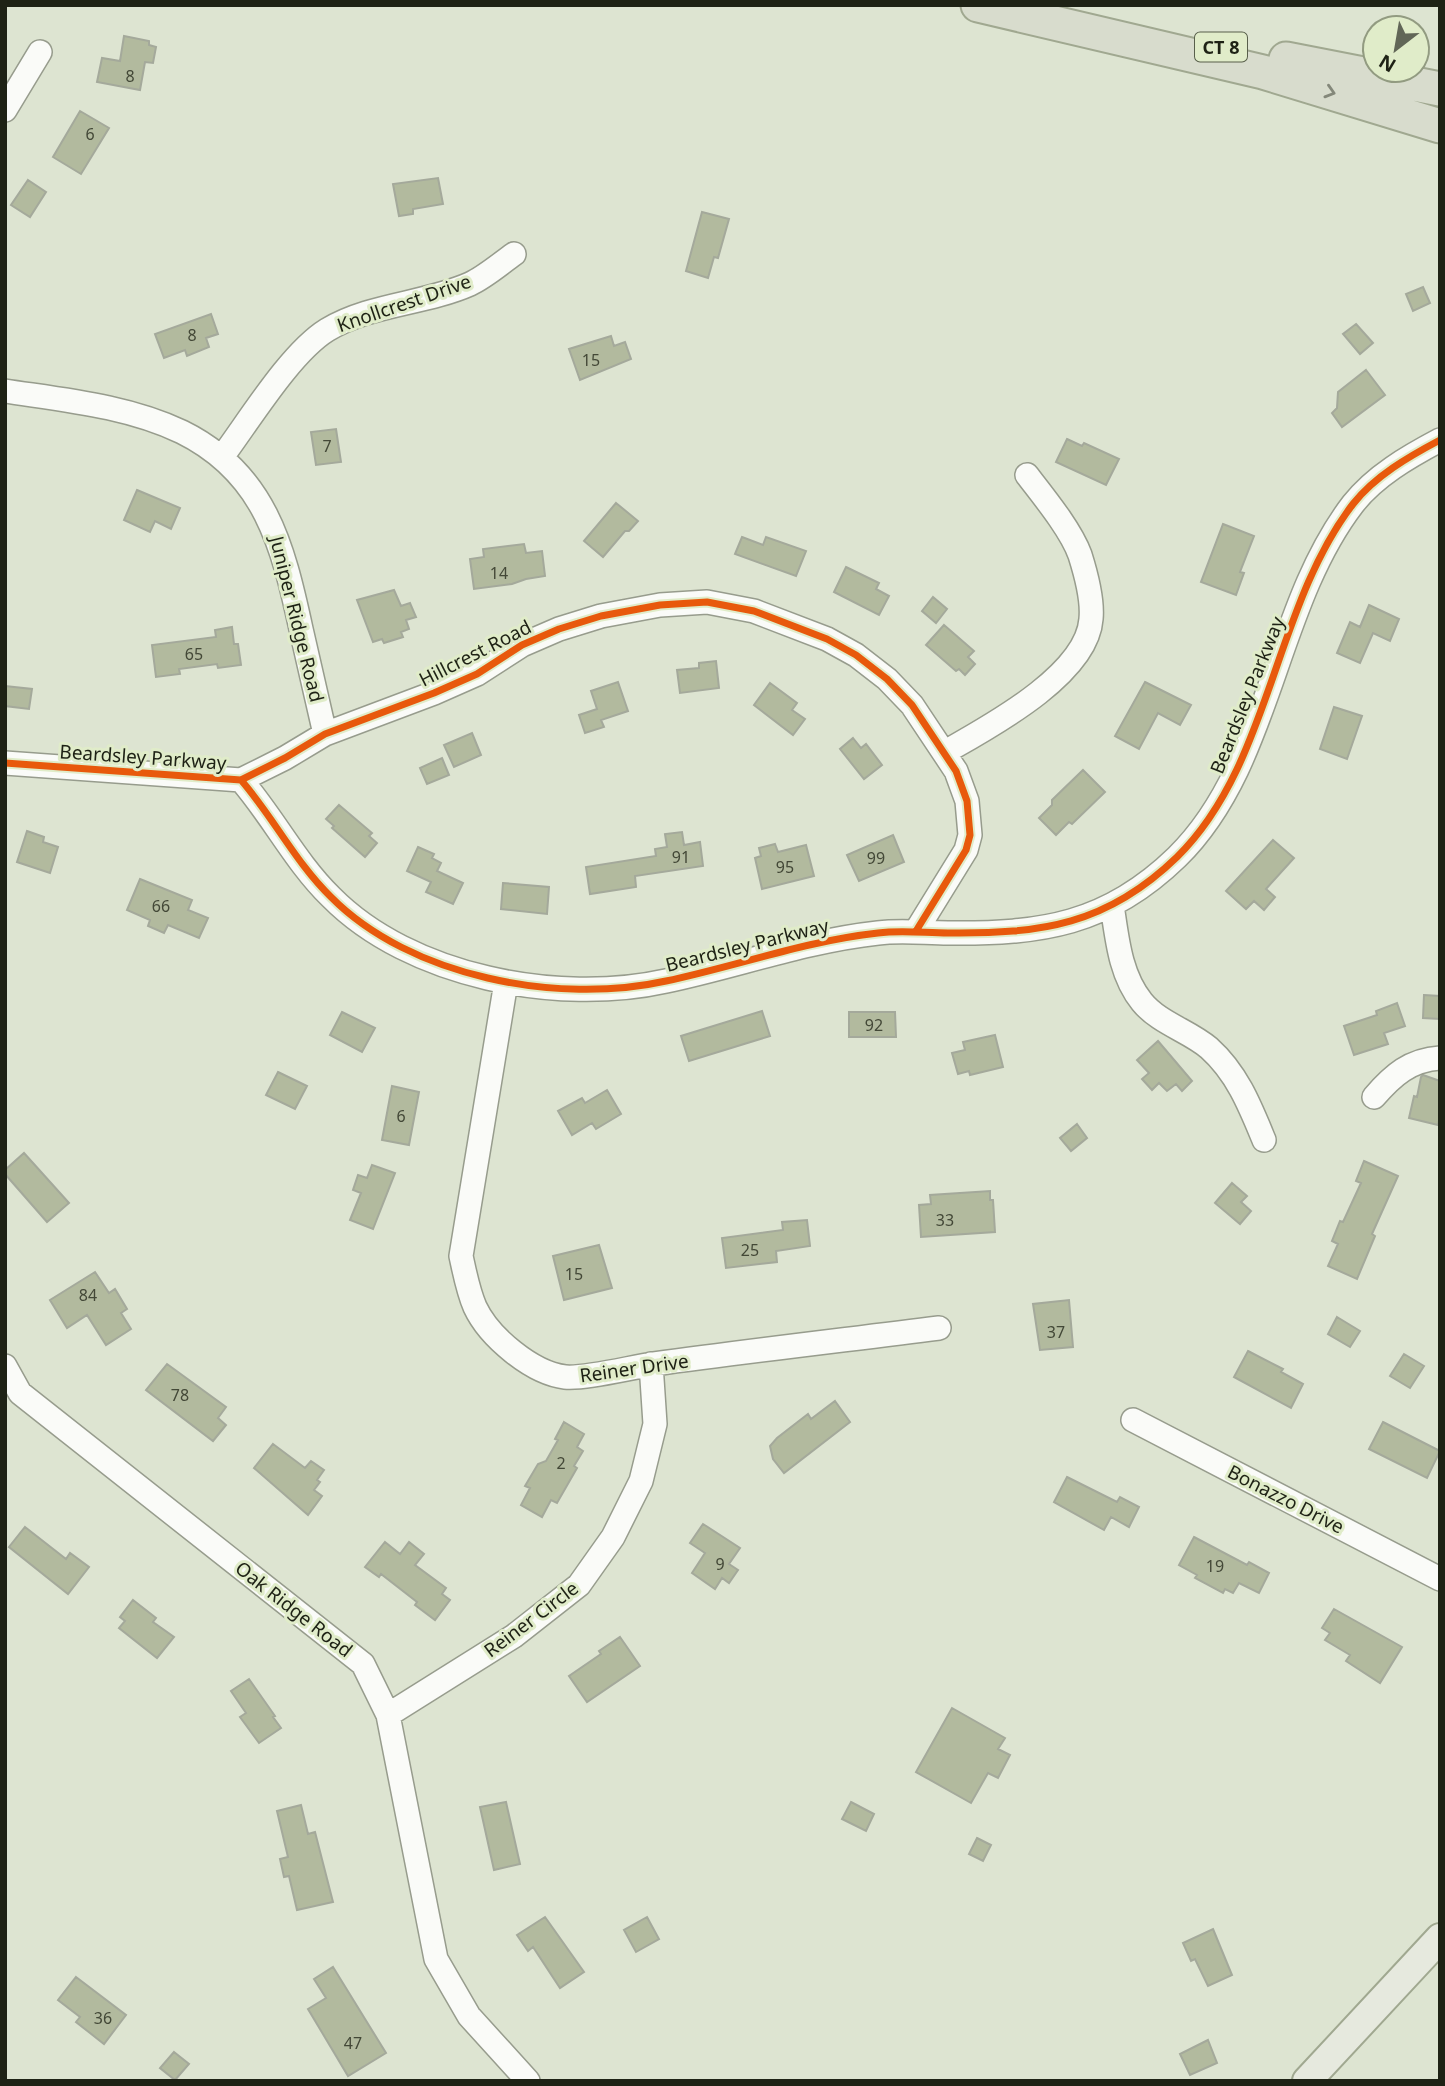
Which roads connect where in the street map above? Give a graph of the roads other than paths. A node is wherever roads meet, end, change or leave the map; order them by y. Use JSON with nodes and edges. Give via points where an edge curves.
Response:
{"nodes":[{"id":1,"x":978,"y":5,"type":"edge"},
{"id":2,"x":1002,"y":5,"type":"edge"},
{"id":3,"x":40,"y":52,"type":"dead end"},
{"id":4,"x":1440,"y":89,"type":"edge"},
{"id":5,"x":5,"y":110,"type":"edge"},
{"id":6,"x":1440,"y":126,"type":"edge"},
{"id":7,"x":514,"y":254,"type":"dead end"},
{"id":8,"x":5,"y":391,"type":"edge"},
{"id":9,"x":1440,"y":440,"type":"edge"},
{"id":10,"x":222,"y":457,"type":"junction"},
{"id":11,"x":1027,"y":475,"type":"dead end"},
{"id":12,"x":325,"y":734,"type":"junction"},
{"id":13,"x":945,"y":752,"type":"junction"},
{"id":14,"x":5,"y":763,"type":"edge"},
{"id":15,"x":241,"y":780,"type":"junction"},
{"id":16,"x":1112,"y":905,"type":"junction"},
{"id":17,"x":916,"y":931,"type":"junction"},
{"id":18,"x":506,"y":982,"type":"junction"},
{"id":19,"x":1440,"y":1058,"type":"edge"},
{"id":20,"x":1374,"y":1097,"type":"dead end"},
{"id":21,"x":1264,"y":1140,"type":"dead end"},
{"id":22,"x":939,"y":1328,"type":"dead end"},
{"id":23,"x":651,"y":1364,"type":"junction"},
{"id":24,"x":5,"y":1366,"type":"edge"},
{"id":25,"x":1133,"y":1420,"type":"dead end"},
{"id":26,"x":1440,"y":1579,"type":"edge"},
{"id":27,"x":388,"y":1715,"type":"junction"},
{"id":28,"x":1440,"y":1938,"type":"edge"},
{"id":29,"x":528,"y":2081,"type":"edge"},
{"id":30,"x":1307,"y":2081,"type":"edge"}],
"edges":[{"from":1,"to":6,"type":"highway","one_way":true,"via":[[1263,72]]},
{"from":2,"to":4,"type":"highway","number":"CT 8"},
{"from":3,"to":5,"type":"street"},
{"from":7,"to":10,"type":"street","name":"Knollcrest Drive","via":[[473,283],[328,330],[290,365]]},
{"from":8,"to":10,"type":"street","name":"Juniper Ridge Road","via":[[130,414],[181,432]]},
{"from":9,"to":16,"type":"street","name":"Beardsley Parkway","via":[[1376,481],[1354,503],[1328,543],[1301,600],[1243,753],[1204,827],[1177,858]]},
{"from":10,"to":12,"type":"street","name":"Juniper Ridge Road","via":[[249,486],[274,529]]},
{"from":11,"to":13,"type":"street","via":[[1080,553],[1091,621],[1079,651],[1019,709]]},
{"from":12,"to":13,"type":"street","name":"Hillcrest Road","via":[[477,674],[522,645],[559,629],[636,609],[707,602],[754,611],[856,655],[912,705]]},
{"from":12,"to":15,"type":"street","name":"Hillcrest Road"},
{"from":13,"to":17,"type":"street","name":"Hillcrest Road","via":[[967,801],[970,835],[966,850]]},
{"from":14,"to":15,"type":"street","name":"Beardsley Parkway"},
{"from":15,"to":18,"type":"street","name":"Beardsley Parkway","via":[[307,870],[353,918],[418,956]]},
{"from":16,"to":17,"type":"street","name":"Beardsley Parkway","via":[[1045,929]]},
{"from":16,"to":21,"type":"street","via":[[1120,960],[1143,1003],[1209,1048],[1234,1075]]},
{"from":17,"to":18,"type":"street","name":"Beardsley Parkway","via":[[858,935],[628,988],[589,990]]},
{"from":18,"to":23,"type":"street","name":"Reiner Drive","via":[[463,1233],[461,1256],[467,1287],[497,1337],[546,1371],[566,1377]]},
{"from":19,"to":20,"type":"street","via":[[1410,1063]]},
{"from":22,"to":23,"type":"street","name":"Reiner Drive"},
{"from":23,"to":27,"type":"street","name":"Reiner Circle","via":[[655,1424],[641,1481],[613,1537],[579,1585],[514,1636]]},
{"from":24,"to":27,"type":"street","name":"Oak Ridge Road","via":[[20,1393],[363,1664]]},
{"from":25,"to":26,"type":"street","name":"Bonazzo Drive"},
{"from":27,"to":29,"type":"street","name":"Oak Ridge Road","via":[[436,1959],[470,2016]]},
{"from":28,"to":30,"type":"main road"}]}
